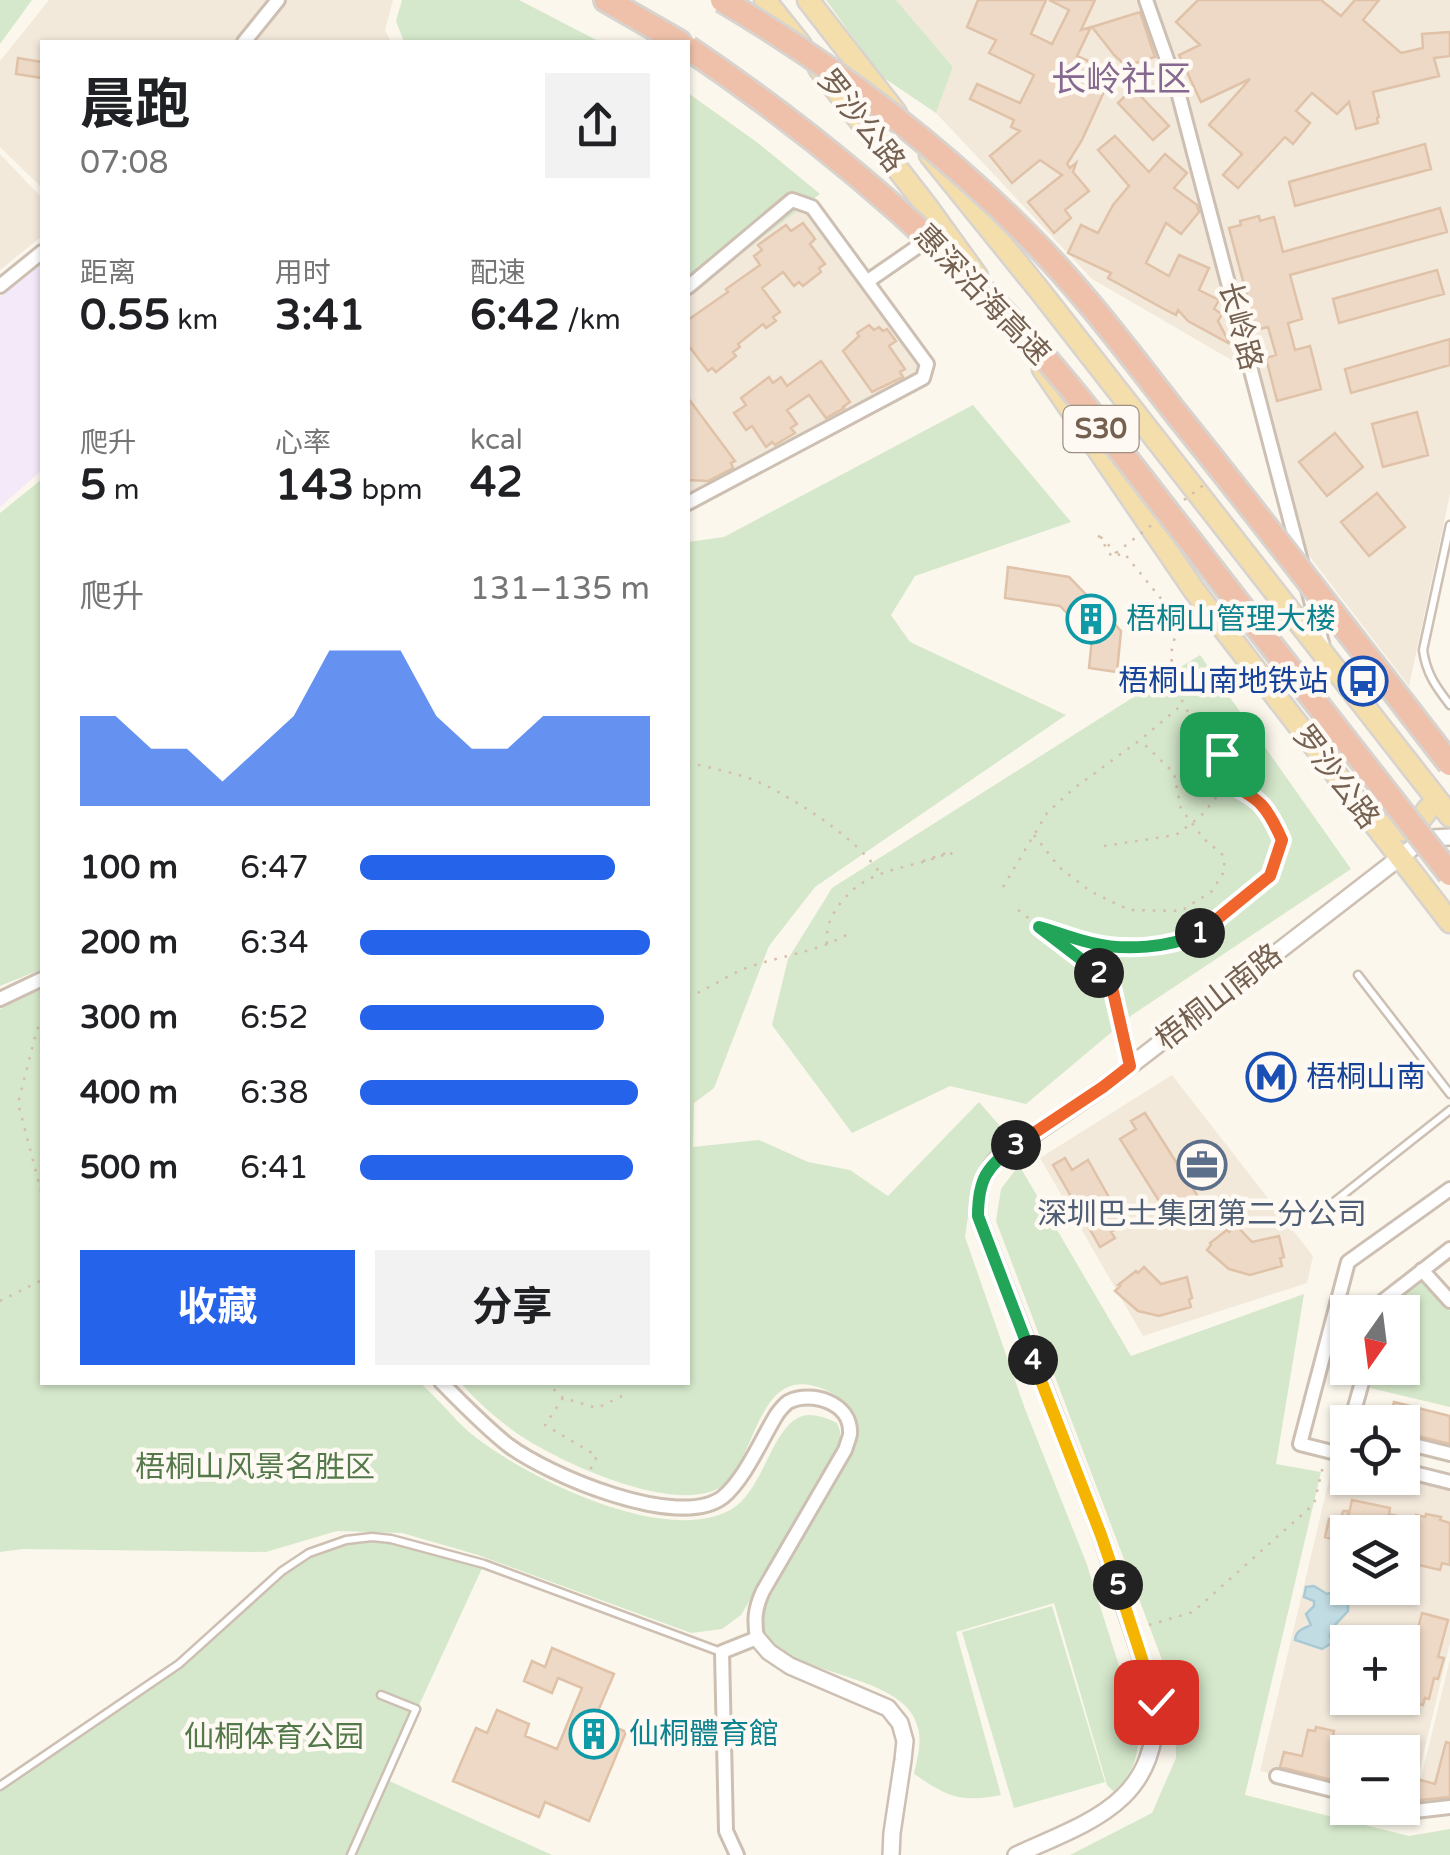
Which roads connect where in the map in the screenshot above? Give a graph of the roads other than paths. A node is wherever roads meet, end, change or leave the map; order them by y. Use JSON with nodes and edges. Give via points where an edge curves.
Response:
{"nodes":[{"id":1,"x":278,"y":0,"type":"edge"},
{"id":2,"x":606,"y":0,"type":"edge"},
{"id":3,"x":722,"y":0,"type":"edge"},
{"id":4,"x":765,"y":0,"type":"edge"},
{"id":5,"x":808,"y":0,"type":"edge"},
{"id":6,"x":1146,"y":0,"type":"edge"},
{"id":7,"x":246,"y":40,"type":"edge"},
{"id":8,"x":676,"y":40,"type":"edge"},
{"id":9,"x":690,"y":49,"type":"edge"},
{"id":10,"x":943,"y":228,"type":"junction"},
{"id":11,"x":40,"y":254,"type":"edge"},
{"id":12,"x":868,"y":280,"type":"junction"},
{"id":13,"x":0,"y":286,"type":"edge"},
{"id":14,"x":690,"y":286,"type":"edge"},
{"id":15,"x":690,"y":502,"type":"edge"},
{"id":16,"x":1450,"y":525,"type":"edge"},
{"id":17,"x":1325,"y":654,"type":"junction"},
{"id":18,"x":1450,"y":705,"type":"edge"},
{"id":19,"x":1450,"y":764,"type":"edge"},
{"id":20,"x":1424,"y":783,"type":"junction"},
{"id":21,"x":1428,"y":809,"type":"junction"},
{"id":22,"x":1363,"y":812,"type":"junction"},
{"id":23,"x":1450,"y":816,"type":"edge"},
{"id":24,"x":1450,"y":838,"type":"edge"},
{"id":25,"x":1450,"y":851,"type":"edge"},
{"id":26,"x":1405,"y":853,"type":"junction"},
{"id":27,"x":1450,"y":874,"type":"edge"},
{"id":28,"x":1431,"y":898,"type":"junction"},
{"id":29,"x":1450,"y":922,"type":"edge"},
{"id":30,"x":1358,"y":975,"type":"dead end"},
{"id":31,"x":40,"y":980,"type":"edge"},
{"id":32,"x":0,"y":999,"type":"edge"},
{"id":33,"x":1450,"y":1094,"type":"edge"},
{"id":34,"x":1450,"y":1110,"type":"edge"},
{"id":35,"x":1450,"y":1189,"type":"edge"},
{"id":36,"x":1320,"y":1213,"type":"dead end"},
{"id":37,"x":1450,"y":1249,"type":"edge"},
{"id":38,"x":1422,"y":1270,"type":"junction"},
{"id":39,"x":1391,"y":1295,"type":"edge"},
{"id":40,"x":1450,"y":1301,"type":"edge"},
{"id":41,"x":444,"y":1385,"type":"edge"},
{"id":42,"x":1420,"y":1446,"type":"edge"},
{"id":43,"x":1330,"y":1452,"type":"edge"},
{"id":44,"x":1450,"y":1454,"type":"edge"},
{"id":45,"x":1420,"y":1474,"type":"edge"},
{"id":46,"x":1450,"y":1482,"type":"edge"},
{"id":47,"x":757,"y":1638,"type":"junction"},
{"id":48,"x":722,"y":1652,"type":"junction"},
{"id":49,"x":381,"y":1695,"type":"dead end"},
{"id":50,"x":1277,"y":1776,"type":"dead end"},
{"id":51,"x":0,"y":1786,"type":"edge"},
{"id":52,"x":1330,"y":1789,"type":"edge"},
{"id":53,"x":1450,"y":1807,"type":"edge"},
{"id":54,"x":1420,"y":1810,"type":"edge"},
{"id":55,"x":351,"y":1855,"type":"edge"},
{"id":56,"x":737,"y":1855,"type":"edge"},
{"id":57,"x":892,"y":1855,"type":"edge"},
{"id":58,"x":1016,"y":1855,"type":"edge"}],
"edges":[{"from":1,"to":7,"type":"street"},
{"from":2,"to":8,"type":"highway"},
{"from":3,"to":19,"type":"highway","number":"S30","bridge":true,"via":[[883,109],[1032,239]]},
{"from":4,"to":10,"type":"main road","name":"罗沙公路"},
{"from":5,"to":17,"type":"main road","name":"罗沙公路"},
{"from":6,"to":17,"type":"street","name":"长岭路","via":[[1177,88]]},
{"from":9,"to":27,"type":"highway","name":"惠深沿海高速","number":"S30","bridge":true,"via":[[854,171],[1015,324]]},
{"from":10,"to":12,"type":"street"},
{"from":10,"to":22,"type":"main road","name":"罗沙公路","via":[[1194,590]]},
{"from":11,"to":13,"type":"street"},
{"from":12,"to":14,"type":"street","via":[[812,206],[792,200]]},
{"from":12,"to":15,"type":"street","via":[[927,364],[923,378]]},
{"from":16,"to":18,"type":"lane","via":[[1423,650],[1432,682]]},
{"from":17,"to":20,"type":"main road","name":"罗沙公路"},
{"from":20,"to":21,"type":"street"},
{"from":20,"to":23,"type":"main road","name":"罗沙公路"},
{"from":21,"to":22,"type":"main road","via":[[1414,826],[1394,831]]},
{"from":21,"to":26,"type":"street","name":"梧桐山南路","via":[[1424,828]]},
{"from":22,"to":26,"type":"main road","name":"罗沙公路"},
{"from":24,"to":26,"type":"street","name":"梧桐山南路","via":[[1432,838]]},
{"from":25,"to":28,"type":"main road","via":[[1429,869]]},
{"from":26,"to":28,"type":"main road","name":"罗沙公路"},
{"from":26,"to":58,"type":"street","name":"梧桐山南路","via":[[985,1173],[978,1216],[1101,1535],[1157,1722],[1148,1763],[1125,1796],[1094,1820]]},
{"from":28,"to":29,"type":"main road","name":"罗沙公路"},
{"from":30,"to":33,"type":"lane"},
{"from":31,"to":32,"type":"street"},
{"from":34,"to":36,"type":"lane"},
{"from":35,"to":43,"type":"street","via":[[1348,1262],[1300,1444]]},
{"from":37,"to":38,"type":"street"},
{"from":38,"to":39,"type":"street"},
{"from":38,"to":40,"type":"street"},
{"from":41,"to":47,"type":"street","via":[[511,1448],[583,1484],[670,1507],[710,1504],[733,1487],[786,1403],[814,1397],[840,1408],[850,1435],[845,1450],[762,1591]]},
{"from":42,"to":44,"type":"street"},
{"from":45,"to":46,"type":"street"},
{"from":47,"to":48,"type":"street"},
{"from":47,"to":57,"type":"street","via":[[790,1666],[888,1708],[900,1723],[904,1760]]},
{"from":48,"to":51,"type":"lane","via":[[484,1564],[391,1539],[346,1540],[282,1570],[180,1664]]},
{"from":48,"to":56,"type":"street","via":[[726,1831]]},
{"from":49,"to":55,"type":"lane","via":[[416,1709]]},
{"from":50,"to":52,"type":"street"},
{"from":53,"to":54,"type":"street"}]}
